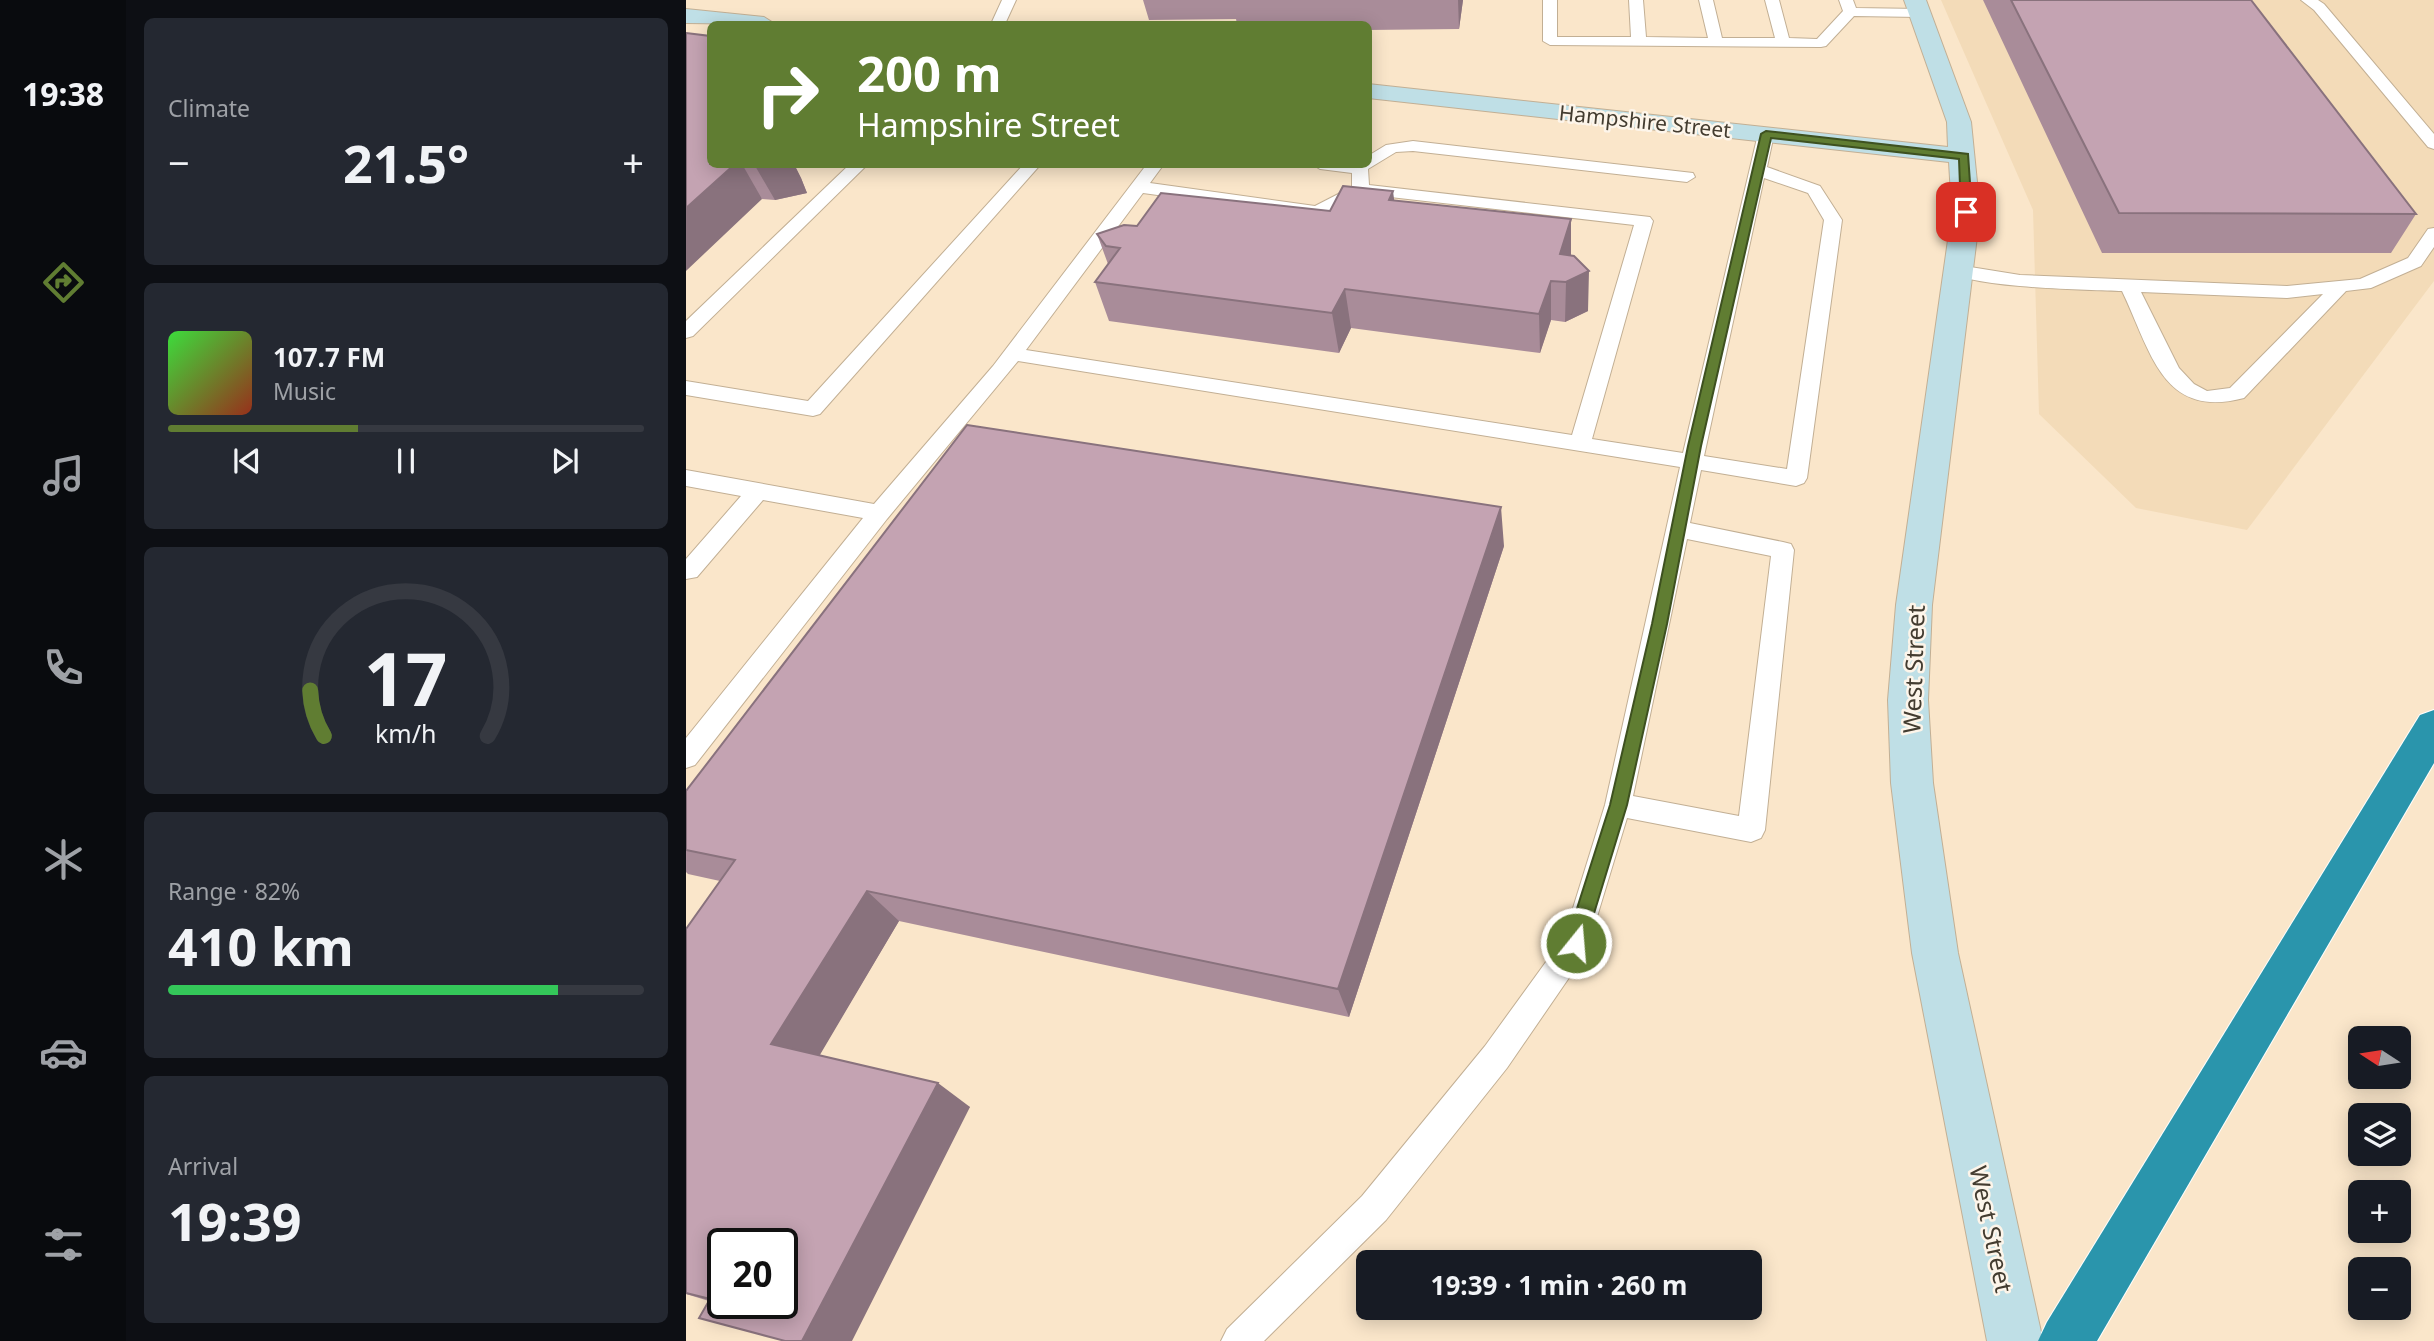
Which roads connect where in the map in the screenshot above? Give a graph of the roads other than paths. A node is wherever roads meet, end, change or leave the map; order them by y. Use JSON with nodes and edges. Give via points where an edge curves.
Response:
{"nodes":[{"id":1,"x":1009,"y":0,"type":"edge"},
{"id":2,"x":1549,"y":0,"type":"edge"},
{"id":3,"x":1636,"y":0,"type":"edge"},
{"id":4,"x":1706,"y":0,"type":"edge"},
{"id":5,"x":1772,"y":0,"type":"edge"},
{"id":6,"x":2308,"y":0,"type":"edge"},
{"id":7,"x":1848,"y":6,"type":"edge"},
{"id":8,"x":1917,"y":6,"type":"edge"},
{"id":9,"x":686,"y":16,"type":"edge"},
{"id":10,"x":735,"y":21,"type":"edge"},
{"id":11,"x":999,"y":21,"type":"edge"},
{"id":12,"x":1639,"y":41,"type":"junction"},
{"id":13,"x":1716,"y":42,"type":"junction"},
{"id":14,"x":1783,"y":43,"type":"junction"},
{"id":15,"x":1372,"y":91,"type":"edge"},
{"id":16,"x":1766,"y":134,"type":"junction"},
{"id":17,"x":2434,"y":144,"type":"edge"},
{"id":18,"x":1964,"y":156,"type":"junction"},
{"id":19,"x":1372,"y":161,"type":"edge"},
{"id":20,"x":856,"y":168,"type":"edge"},
{"id":21,"x":1029,"y":168,"type":"edge"},
{"id":22,"x":1153,"y":168,"type":"edge"},
{"id":23,"x":1365,"y":168,"type":"edge"},
{"id":24,"x":1759,"y":170,"type":"junction"},
{"id":25,"x":1687,"y":177,"type":"dead end"},
{"id":26,"x":1139,"y":187,"type":"junction"},
{"id":27,"x":1361,"y":189,"type":"junction"},
{"id":28,"x":2434,"y":233,"type":"edge"},
{"id":29,"x":1958,"y":270,"type":"junction"},
{"id":30,"x":2128,"y":285,"type":"junction"},
{"id":31,"x":2340,"y":287,"type":"junction"},
{"id":32,"x":686,"y":332,"type":"edge"},
{"id":33,"x":1012,"y":354,"type":"junction"},
{"id":34,"x":686,"y":388,"type":"edge"},
{"id":35,"x":1580,"y":445,"type":"junction"},
{"id":36,"x":1691,"y":462,"type":"junction"},
{"id":37,"x":686,"y":478,"type":"edge"},
{"id":38,"x":758,"y":491,"type":"junction"},
{"id":39,"x":879,"y":513,"type":"junction"},
{"id":40,"x":1678,"y":529,"type":"junction"},
{"id":41,"x":687,"y":578,"type":"edge"},
{"id":42,"x":2434,"y":727,"type":"edge"},
{"id":43,"x":686,"y":757,"type":"edge"},
{"id":44,"x":1618,"y":805,"type":"junction"},
{"id":45,"x":1239,"y":1341,"type":"edge"},
{"id":46,"x":2015,"y":1341,"type":"edge"},
{"id":47,"x":2066,"y":1341,"type":"edge"}],
"edges":[{"from":1,"to":11,"type":"lane"},
{"from":2,"to":12,"type":"lane","via":[[1550,41]]},
{"from":3,"to":12,"type":"lane"},
{"from":4,"to":13,"type":"lane"},
{"from":5,"to":14,"type":"lane"},
{"from":6,"to":17,"type":"lane","via":[[2319,7]]},
{"from":7,"to":8,"type":"lane"},
{"from":7,"to":14,"type":"lane","via":[[1821,43]]},
{"from":8,"to":18,"type":"street","name":"West Street","via":[[1956,110]]},
{"from":9,"to":10,"type":"street"},
{"from":12,"to":13,"type":"lane"},
{"from":13,"to":14,"type":"lane"},
{"from":15,"to":16,"type":"street","name":"Hampshire Street"},
{"from":16,"to":18,"type":"street","name":"Hampshire Street"},
{"from":16,"to":24,"type":"lane"},
{"from":18,"to":29,"type":"street","name":"West Street","via":[[1966,212]]},
{"from":19,"to":25,"type":"lane","via":[[1392,148],[1413,146]]},
{"from":20,"to":32,"type":"lane"},
{"from":21,"to":34,"type":"lane","via":[[813,409]]},
{"from":22,"to":26,"type":"lane"},
{"from":23,"to":27,"type":"lane"},
{"from":24,"to":36,"type":"lane"},
{"from":24,"to":36,"type":"lane","via":[[1814,191],[1833,220],[1797,478]]},
{"from":26,"to":27,"type":"lane","via":[[1318,212]]},
{"from":26,"to":33,"type":"lane"},
{"from":27,"to":35,"type":"lane","via":[[1644,221]]},
{"from":28,"to":31,"type":"lane","via":[[2415,262],[2364,284]]},
{"from":29,"to":30,"type":"lane","via":[[2020,281]]},
{"from":29,"to":46,"type":"street","name":"West Street","via":[[1914,605],[1909,738],[1916,832],[1935,953]]},
{"from":30,"to":31,"type":"lane","via":[[2287,292]]},
{"from":30,"to":31,"type":"lane","via":[[2176,381],[2195,395],[2220,398],[2237,393]]},
{"from":33,"to":35,"type":"lane"},
{"from":33,"to":39,"type":"lane"},
{"from":35,"to":36,"type":"lane"},
{"from":36,"to":40,"type":"lane"},
{"from":37,"to":38,"type":"lane"},
{"from":38,"to":39,"type":"lane"},
{"from":38,"to":41,"type":"lane"},
{"from":39,"to":43,"type":"lane"},
{"from":40,"to":44,"type":"lane"},
{"from":40,"to":44,"type":"lane","via":[[1783,550],[1751,830]]},
{"from":42,"to":47,"type":"highway"},
{"from":44,"to":45,"type":"lane","via":[[1576,943],[1496,1057],[1374,1208]]}]}
